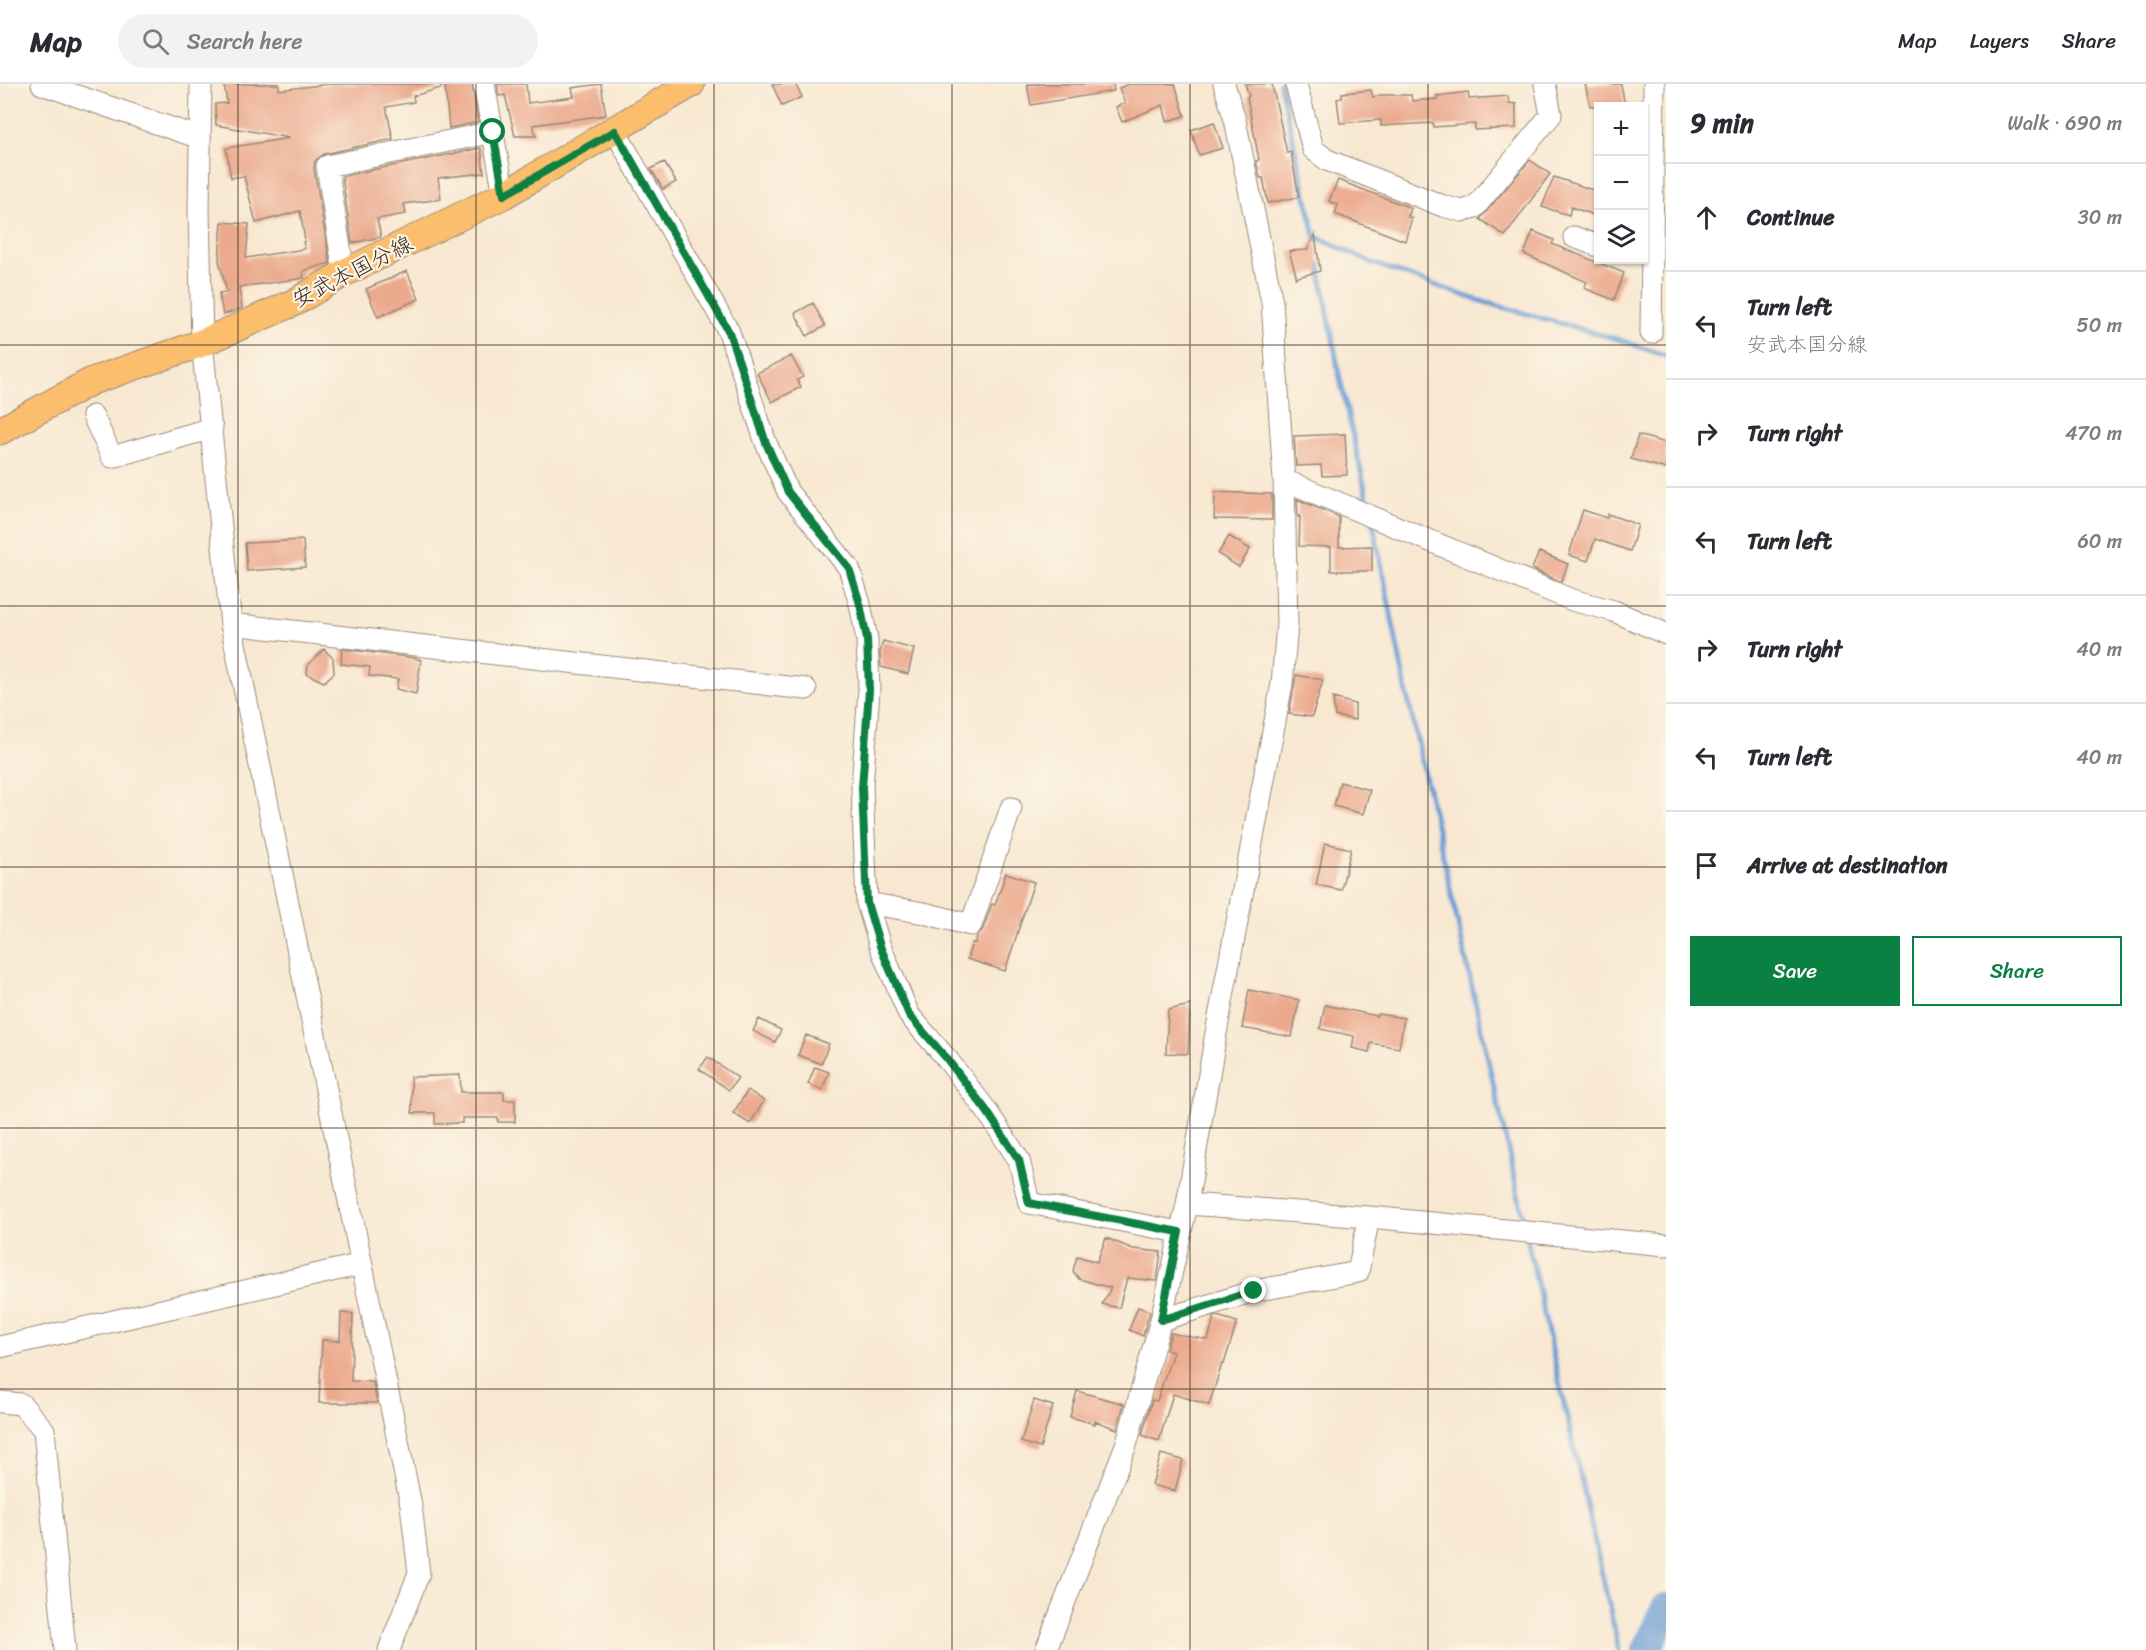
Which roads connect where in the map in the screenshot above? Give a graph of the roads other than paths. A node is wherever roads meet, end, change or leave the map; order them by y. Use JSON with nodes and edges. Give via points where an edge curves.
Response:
{"nodes":[{"id":1,"x":42,"y":84,"type":"edge"},
{"id":2,"x":201,"y":84,"type":"edge"},
{"id":3,"x":484,"y":84,"type":"edge"},
{"id":4,"x":691,"y":84,"type":"edge"},
{"id":5,"x":1224,"y":84,"type":"edge"},
{"id":6,"x":1296,"y":84,"type":"edge"},
{"id":7,"x":1545,"y":84,"type":"edge"},
{"id":8,"x":1654,"y":84,"type":"edge"},
{"id":9,"x":615,"y":131,"type":"junction"},
{"id":10,"x":493,"y":132,"type":"junction"},
{"id":11,"x":200,"y":138,"type":"junction"},
{"id":12,"x":504,"y":195,"type":"junction"},
{"id":13,"x":1648,"y":229,"type":"edge"},
{"id":14,"x":1574,"y":237,"type":"dead end"},
{"id":15,"x":1594,"y":244,"type":"edge"},
{"id":16,"x":344,"y":273,"type":"junction"},
{"id":17,"x":1651,"y":333,"type":"dead end"},
{"id":18,"x":202,"y":343,"type":"junction"},
{"id":19,"x":93,"y":416,"type":"dead end"},
{"id":20,"x":212,"y":428,"type":"junction"},
{"id":21,"x":0,"y":431,"type":"edge"},
{"id":22,"x":1284,"y":480,"type":"junction"},
{"id":23,"x":231,"y":624,"type":"junction"},
{"id":24,"x":1666,"y":634,"type":"edge"},
{"id":25,"x":806,"y":689,"type":"dead end"},
{"id":26,"x":1011,"y":808,"type":"dead end"},
{"id":27,"x":867,"y":903,"type":"junction"},
{"id":28,"x":1187,"y":1204,"type":"junction"},
{"id":29,"x":1369,"y":1217,"type":"junction"},
{"id":30,"x":1179,"y":1232,"type":"junction"},
{"id":31,"x":1666,"y":1245,"type":"edge"},
{"id":32,"x":362,"y":1264,"type":"junction"},
{"id":33,"x":1161,"y":1320,"type":"junction"},
{"id":34,"x":0,"y":1347,"type":"edge"},
{"id":35,"x":0,"y":1402,"type":"edge"},
{"id":36,"x":65,"y":1650,"type":"edge"},
{"id":37,"x":389,"y":1650,"type":"edge"},
{"id":38,"x":1046,"y":1650,"type":"edge"}],
"edges":[{"from":1,"to":11,"type":"street"},
{"from":2,"to":11,"type":"street"},
{"from":3,"to":10,"type":"street"},
{"from":4,"to":9,"type":"main road","name":"安武本国分線"},
{"from":5,"to":22,"type":"street","via":[[1235,120],[1272,302]]},
{"from":6,"to":7,"type":"street","via":[[1313,149],[1327,160],[1461,211],[1475,207],[1551,115]]},
{"from":8,"to":13,"type":"street"},
{"from":9,"to":12,"type":"main road","name":"安武本国分線"},
{"from":9,"to":27,"type":"street","via":[[729,332],[766,443],[788,492],[849,568],[852,577],[867,639],[869,690],[862,788]]},
{"from":10,"to":12,"type":"street"},
{"from":10,"to":16,"type":"street","via":[[327,166]]},
{"from":11,"to":18,"type":"street"},
{"from":12,"to":16,"type":"main road","name":"安武本国分線"},
{"from":13,"to":17,"type":"street"},
{"from":14,"to":15,"type":"street"},
{"from":16,"to":18,"type":"main road","name":"安武本国分線","via":[[296,302]]},
{"from":18,"to":20,"type":"street"},
{"from":18,"to":21,"type":"main road","name":"安武本国分線","via":[[92,381]]},
{"from":19,"to":20,"type":"street","via":[[112,457]]},
{"from":20,"to":23,"type":"street"},
{"from":22,"to":24,"type":"street","via":[[1572,600],[1614,611]]},
{"from":22,"to":28,"type":"street","via":[[1287,624],[1282,684]]},
{"from":23,"to":25,"type":"street"},
{"from":23,"to":32,"type":"street"},
{"from":26,"to":27,"type":"street","via":[[971,925]]},
{"from":27,"to":30,"type":"street","via":[[909,1015],[980,1101],[1019,1160],[1029,1203]]},
{"from":28,"to":29,"type":"street"},
{"from":28,"to":30,"type":"street"},
{"from":29,"to":31,"type":"street"},
{"from":29,"to":33,"type":"street","via":[[1358,1272],[1254,1291]]},
{"from":30,"to":33,"type":"street"},
{"from":32,"to":34,"type":"street"},
{"from":32,"to":37,"type":"street","via":[[411,1505],[419,1573]]},
{"from":33,"to":38,"type":"street","via":[[1126,1445]]},
{"from":35,"to":36,"type":"street","via":[[21,1404],[44,1431]]}]}
